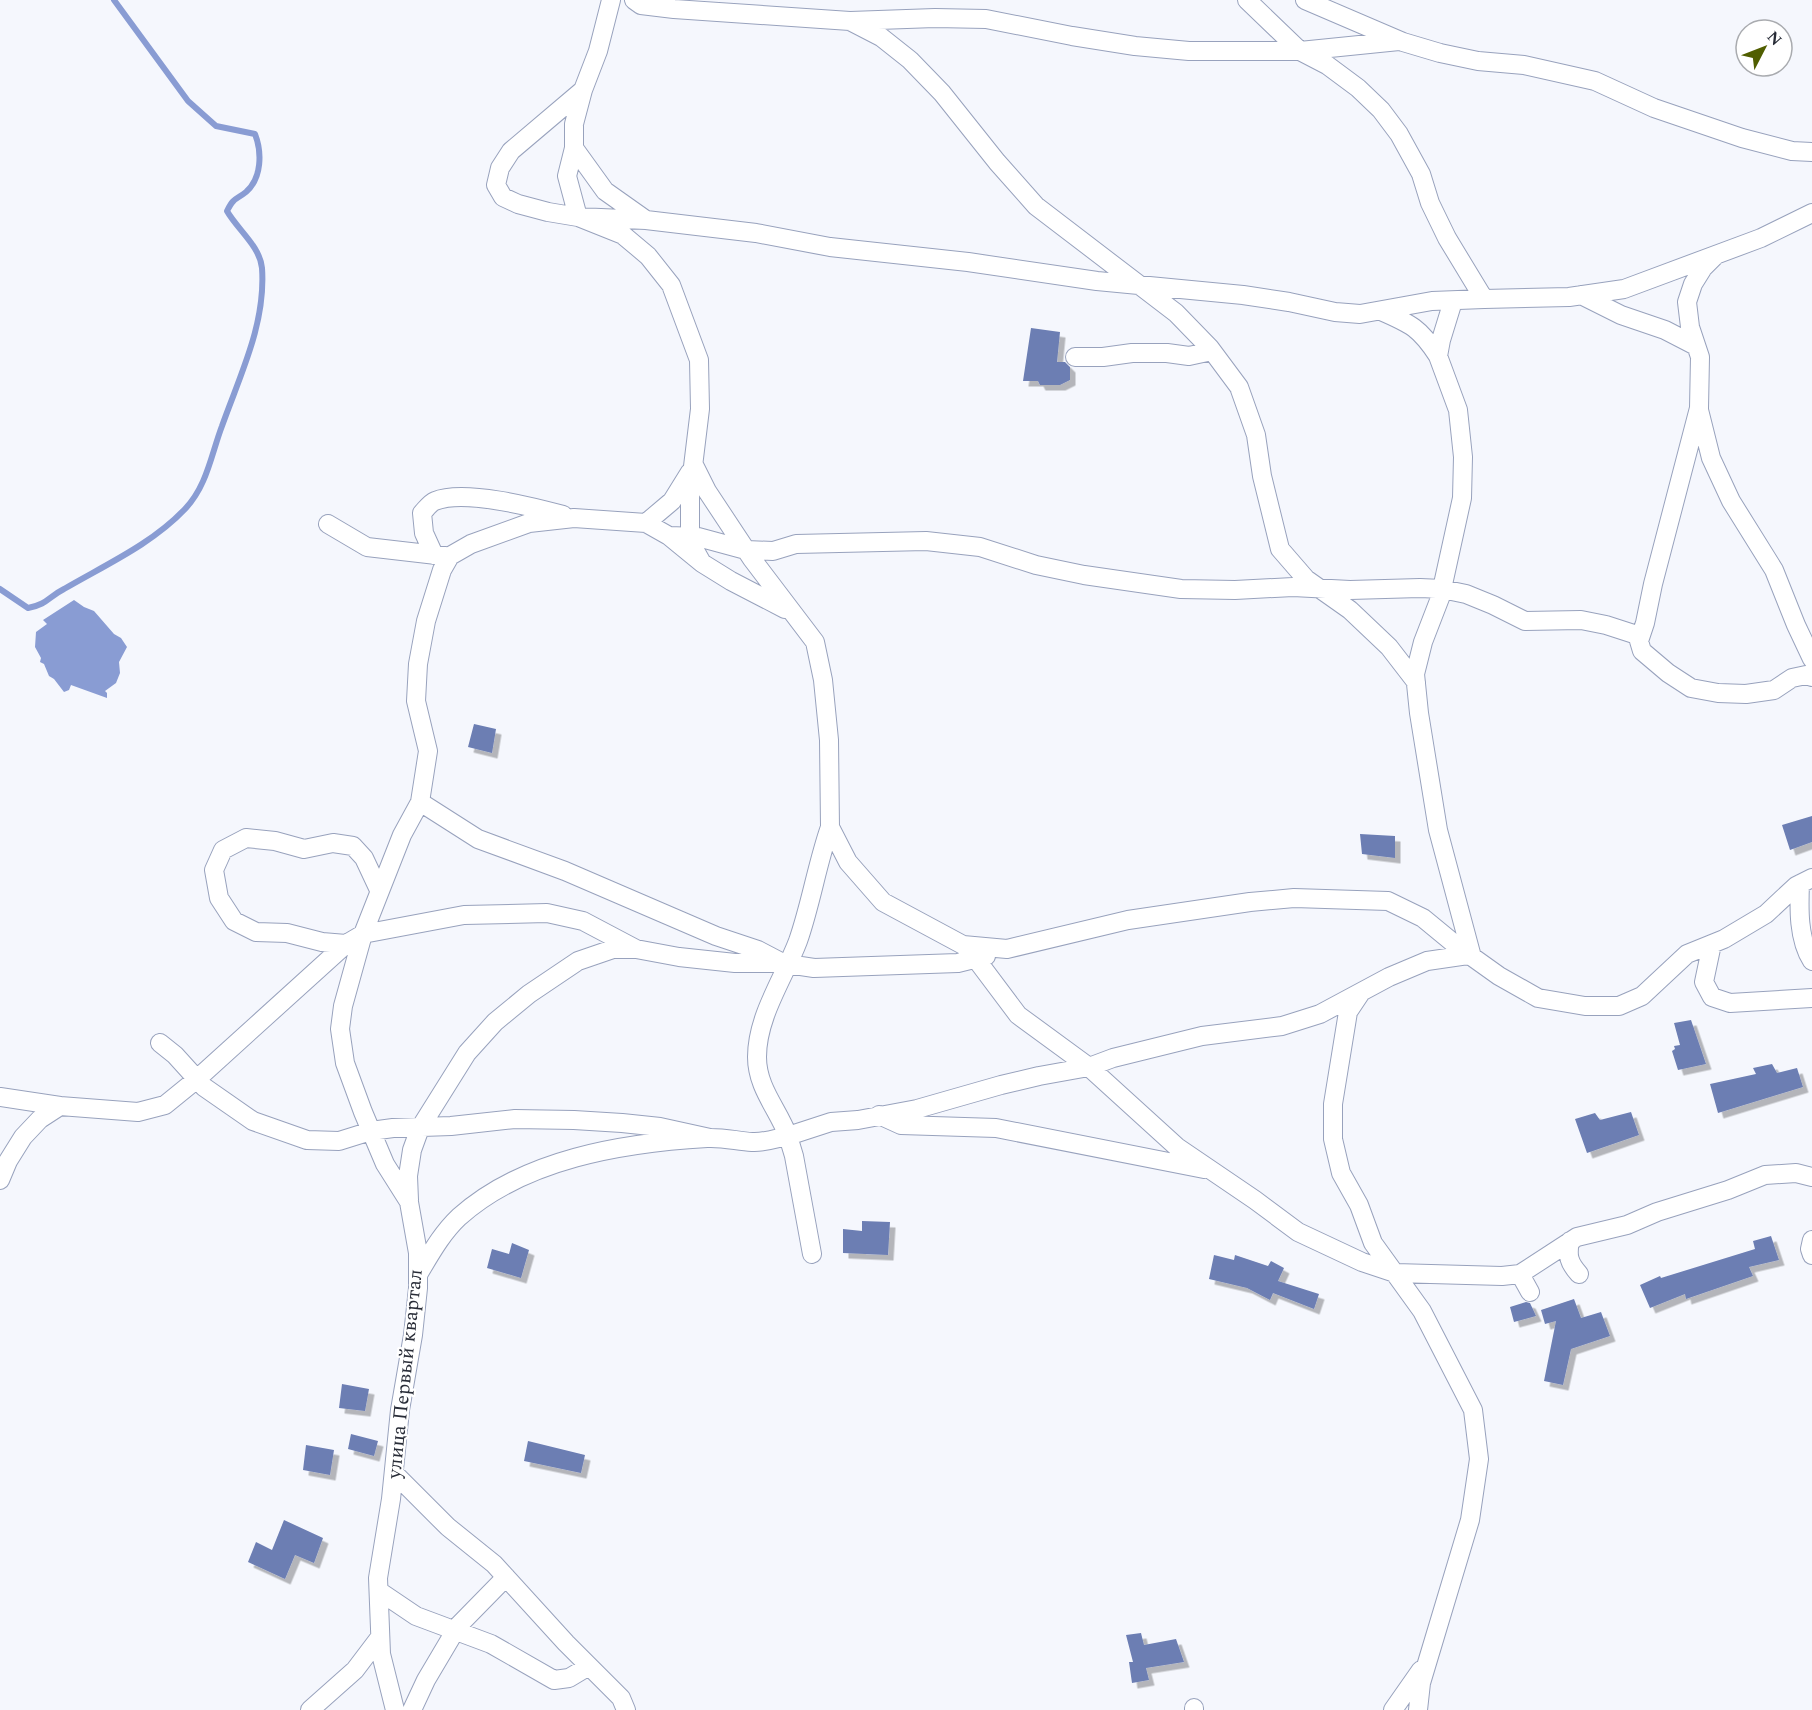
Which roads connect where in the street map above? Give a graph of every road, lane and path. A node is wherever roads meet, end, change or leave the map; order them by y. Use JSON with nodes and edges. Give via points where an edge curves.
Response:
{"nodes":[{"id":1,"x":611,"y":0,"type":"edge"},
{"id":2,"x":634,"y":0,"type":"edge"},
{"id":3,"x":1246,"y":0,"type":"edge"},
{"id":4,"x":1305,"y":0,"type":"edge"},
{"id":5,"x":850,"y":21,"type":"junction"},
{"id":6,"x":1399,"y":41,"type":"junction"},
{"id":7,"x":1300,"y":51,"type":"junction"},
{"id":8,"x":583,"y":90,"type":"junction"},
{"id":9,"x":574,"y":148,"type":"junction"},
{"id":10,"x":1812,"y":152,"type":"edge"},
{"id":11,"x":1812,"y":213,"type":"edge"},
{"id":12,"x":578,"y":217,"type":"junction"},
{"id":13,"x":646,"y":220,"type":"junction"},
{"id":14,"x":1717,"y":254,"type":"junction"},
{"id":15,"x":1140,"y":284,"type":"junction"},
{"id":16,"x":1581,"y":295,"type":"junction"},
{"id":17,"x":1484,"y":299,"type":"junction"},
{"id":18,"x":1453,"y":300,"type":"junction"},
{"id":19,"x":1381,"y":311,"type":"junction"},
{"id":20,"x":1696,"y":346,"type":"junction"},
{"id":21,"x":1212,"y":351,"type":"junction"},
{"id":22,"x":1438,"y":356,"type":"junction"},
{"id":23,"x":1075,"y":357,"type":"dead end"},
{"id":24,"x":1699,"y":408,"type":"junction"},
{"id":25,"x":694,"y":465,"type":"junction"},
{"id":26,"x":574,"y":518,"type":"junction"},
{"id":27,"x":646,"y":523,"type":"junction"},
{"id":28,"x":328,"y":524,"type":"dead end"},
{"id":29,"x":669,"y":536,"type":"junction"},
{"id":30,"x":690,"y":537,"type":"junction"},
{"id":31,"x":746,"y":550,"type":"junction"},
{"id":32,"x":442,"y":555,"type":"junction"},
{"id":33,"x":702,"y":563,"type":"junction"},
{"id":34,"x":1320,"y":588,"type":"junction"},
{"id":35,"x":1442,"y":589,"type":"junction"},
{"id":36,"x":793,"y":613,"type":"junction"},
{"id":37,"x":1640,"y":636,"type":"junction"},
{"id":38,"x":1812,"y":659,"type":"edge"},
{"id":39,"x":1812,"y":677,"type":"edge"},
{"id":40,"x":1416,"y":682,"type":"junction"},
{"id":41,"x":420,"y":802,"type":"junction"},
{"id":42,"x":830,"y":827,"type":"junction"},
{"id":43,"x":1806,"y":881,"type":"edge"},
{"id":44,"x":380,"y":890,"type":"junction"},
{"id":45,"x":363,"y":934,"type":"junction"},
{"id":46,"x":346,"y":944,"type":"junction"},
{"id":47,"x":1712,"y":944,"type":"junction"},
{"id":48,"x":963,"y":945,"type":"junction"},
{"id":49,"x":636,"y":949,"type":"junction"},
{"id":50,"x":1007,"y":949,"type":"junction"},
{"id":51,"x":1470,"y":956,"type":"junction"},
{"id":52,"x":976,"y":959,"type":"junction"},
{"id":53,"x":1812,"y":961,"type":"edge"},
{"id":54,"x":785,"y":963,"type":"junction"},
{"id":55,"x":1363,"y":990,"type":"junction"},
{"id":56,"x":1812,"y":998,"type":"edge"},
{"id":57,"x":160,"y":1043,"type":"dead end"},
{"id":58,"x":1089,"y":1066,"type":"junction"},
{"id":59,"x":197,"y":1079,"type":"junction"},
{"id":60,"x":0,"y":1097,"type":"edge"},
{"id":61,"x":60,"y":1106,"type":"junction"},
{"id":62,"x":879,"y":1115,"type":"junction"},
{"id":63,"x":420,"y":1128,"type":"junction"},
{"id":64,"x":371,"y":1131,"type":"junction"},
{"id":65,"x":788,"y":1136,"type":"junction"},
{"id":66,"x":710,"y":1138,"type":"junction"},
{"id":67,"x":1210,"y":1170,"type":"junction"},
{"id":68,"x":1812,"y":1177,"type":"edge"},
{"id":69,"x":0,"y":1180,"type":"edge"},
{"id":70,"x":409,"y":1202,"type":"junction"},
{"id":71,"x":1812,"y":1240,"type":"edge"},
{"id":72,"x":1570,"y":1241,"type":"junction"},
{"id":73,"x":812,"y":1254,"type":"dead end"},
{"id":74,"x":1812,"y":1255,"type":"edge"},
{"id":75,"x":1395,"y":1273,"type":"junction"},
{"id":76,"x":418,"y":1274,"type":"junction"},
{"id":77,"x":1520,"y":1274,"type":"junction"},
{"id":78,"x":1580,"y":1274,"type":"dead end"},
{"id":79,"x":1530,"y":1292,"type":"dead end"},
{"id":80,"x":394,"y":1473,"type":"junction"},
{"id":81,"x":506,"y":1576,"type":"junction"},
{"id":82,"x":379,"y":1591,"type":"junction"},
{"id":83,"x":456,"y":1629,"type":"junction"},
{"id":84,"x":380,"y":1637,"type":"junction"},
{"id":85,"x":1427,"y":1663,"type":"junction"},
{"id":86,"x":589,"y":1666,"type":"junction"},
{"id":87,"x":310,"y":1710,"type":"edge"},
{"id":88,"x":395,"y":1710,"type":"edge"},
{"id":89,"x":412,"y":1710,"type":"edge"},
{"id":90,"x":626,"y":1710,"type":"edge"},
{"id":91,"x":1393,"y":1710,"type":"edge"},
{"id":92,"x":1418,"y":1710,"type":"edge"}],
"edges":[{"from":1,"to":8,"type":"street"},
{"from":2,"to":5,"type":"street","via":[[641,5],[674,9]]},
{"from":3,"to":7,"type":"street"},
{"from":4,"to":6,"type":"street"},
{"from":5,"to":7,"type":"street","via":[[986,19],[1134,46],[1190,51]]},
{"from":5,"to":15,"type":"street","via":[[881,37],[910,60],[1036,206]]},
{"from":6,"to":7,"type":"street"},
{"from":6,"to":10,"type":"street","via":[[1440,53],[1524,65],[1595,81],[1654,108],[1742,138]]},
{"from":7,"to":17,"type":"street","via":[[1358,88],[1399,134],[1447,238]]},
{"from":8,"to":9,"type":"street","via":[[574,124]]},
{"from":8,"to":12,"type":"street","via":[[511,151],[500,168],[496,185],[502,197],[518,204]]},
{"from":9,"to":12,"type":"street","via":[[567,176]]},
{"from":9,"to":13,"type":"street","via":[[605,191]]},
{"from":11,"to":14,"type":"street"},
{"from":12,"to":13,"type":"street"},
{"from":12,"to":25,"type":"street","via":[[623,236],[648,256],[671,285],[699,360],[700,409]]},
{"from":13,"to":15,"type":"street","via":[[756,233],[830,247]]},
{"from":14,"to":16,"type":"street","via":[[1624,289]]},
{"from":14,"to":20,"type":"street","via":[[1703,268],[1687,302]]},
{"from":15,"to":19,"type":"street","via":[[1243,295],[1335,312]]},
{"from":15,"to":21,"type":"street","via":[[1176,313]]},
{"from":16,"to":17,"type":"street"},
{"from":16,"to":20,"type":"street"},
{"from":17,"to":18,"type":"street"},
{"from":18,"to":19,"type":"street"},
{"from":18,"to":22,"type":"street"},
{"from":19,"to":22,"type":"street","via":[[1425,335]]},
{"from":20,"to":24,"type":"street","via":[[1700,357]]},
{"from":21,"to":23,"type":"street","via":[[1189,356],[1132,353]]},
{"from":21,"to":34,"type":"street","via":[[1239,387],[1256,435],[1280,549],[1306,579]]},
{"from":22,"to":35,"type":"street","via":[[1458,410],[1463,457],[1462,498]]},
{"from":24,"to":37,"type":"street"},
{"from":24,"to":38,"type":"street","via":[[1716,469],[1774,570]]},
{"from":25,"to":27,"type":"street","via":[[672,501]]},
{"from":25,"to":30,"type":"street"},
{"from":25,"to":31,"type":"street"},
{"from":26,"to":27,"type":"street"},
{"from":26,"to":32,"type":"street","via":[[529,523]]},
{"from":26,"to":32,"type":"street","via":[[522,504],[453,496],[432,501],[422,513],[424,533]]},
{"from":27,"to":29,"type":"street"},
{"from":28,"to":32,"type":"street","via":[[367,547]]},
{"from":29,"to":30,"type":"street"},
{"from":29,"to":33,"type":"street"},
{"from":30,"to":31,"type":"street"},
{"from":30,"to":33,"type":"street"},
{"from":31,"to":34,"type":"street","via":[[772,551],[796,544],[926,542],[980,547],[1036,565],[1181,589]]},
{"from":31,"to":36,"type":"street"},
{"from":32,"to":41,"type":"street","name":"улица Первый квартал","via":[[442,570],[418,664],[416,701],[428,751]]},
{"from":33,"to":36,"type":"street"},
{"from":34,"to":35,"type":"street"},
{"from":34,"to":40,"type":"street","via":[[1389,647]]},
{"from":35,"to":37,"type":"street","via":[[1466,594],[1525,621],[1581,620]]},
{"from":35,"to":40,"type":"street","via":[[1423,642]]},
{"from":36,"to":42,"type":"street","via":[[815,642],[823,680],[829,740]]},
{"from":37,"to":39,"type":"street","via":[[1641,651],[1692,687],[1746,694],[1774,690],[1792,678]]},
{"from":40,"to":51,"type":"street","via":[[1438,830]]},
{"from":41,"to":44,"type":"street","name":"улица Первый квартал"},
{"from":41,"to":54,"type":"street","via":[[478,839]]},
{"from":42,"to":48,"type":"street","via":[[848,862],[883,902]]},
{"from":42,"to":54,"type":"street","via":[[802,928]]},
{"from":43,"to":47,"type":"street","via":[[1766,914]]},
{"from":43,"to":53,"type":"street","via":[[1802,930]]},
{"from":44,"to":45,"type":"street","name":"улица Первый квартал"},
{"from":44,"to":46,"type":"street","via":[[364,858],[353,846],[333,843],[304,849],[246,838],[224,850],[214,870],[219,898],[234,921],[256,932],[287,933]]},
{"from":45,"to":46,"type":"street"},
{"from":45,"to":49,"type":"street","via":[[464,915],[548,913],[583,921]]},
{"from":45,"to":64,"type":"street","name":"улица Первый квартал","via":[[340,1029],[345,1062]]},
{"from":46,"to":59,"type":"street"},
{"from":47,"to":51,"type":"street","via":[[1687,954],[1642,996],[1619,1006],[1585,1006],[1538,998]]},
{"from":47,"to":56,"type":"street","via":[[1704,982],[1712,997],[1730,1003]]},
{"from":48,"to":50,"type":"street"},
{"from":48,"to":52,"type":"street"},
{"from":49,"to":54,"type":"street","via":[[735,963]]},
{"from":49,"to":63,"type":"street","via":[[613,949],[578,961],[495,1022],[467,1053]]},
{"from":50,"to":51,"type":"street","via":[[1128,920],[1294,898],[1388,901],[1423,918]]},
{"from":50,"to":52,"type":"street"},
{"from":51,"to":55,"type":"street","via":[[1427,961]]},
{"from":52,"to":54,"type":"street","via":[[869,967],[814,968]]},
{"from":52,"to":58,"type":"street","via":[[1018,1015]]},
{"from":54,"to":65,"type":"street","via":[[761,1030],[757,1056],[760,1079]]},
{"from":55,"to":58,"type":"street","via":[[1320,1014],[1282,1026],[1202,1036]]},
{"from":55,"to":75,"type":"street","via":[[1348,1012],[1343,1034],[1333,1104],[1333,1138],[1341,1173],[1359,1205],[1373,1243]]},
{"from":57,"to":59,"type":"street"},
{"from":58,"to":62,"type":"street"},
{"from":58,"to":67,"type":"street","via":[[1177,1147]]},
{"from":59,"to":61,"type":"street","via":[[165,1105],[138,1112]]},
{"from":59,"to":64,"type":"street","via":[[253,1121],[307,1140],[339,1141]]},
{"from":60,"to":61,"type":"street"},
{"from":61,"to":69,"type":"street","via":[[23,1137]]},
{"from":62,"to":65,"type":"street","via":[[831,1122]]},
{"from":62,"to":67,"type":"street","via":[[901,1125],[996,1128]]},
{"from":63,"to":64,"type":"street"},
{"from":63,"to":66,"type":"street","via":[[515,1119],[574,1120],[660,1127]]},
{"from":63,"to":70,"type":"street","via":[[408,1176]]},
{"from":64,"to":70,"type":"street","name":"улица Первый квартал","via":[[385,1164]]},
{"from":65,"to":66,"type":"street","via":[[755,1142]]},
{"from":65,"to":73,"type":"street"},
{"from":66,"to":76,"type":"street","via":[[601,1153],[550,1165],[515,1179],[458,1219],[437,1242]]},
{"from":67,"to":75,"type":"street","via":[[1298,1232]]},
{"from":68,"to":72,"type":"street","via":[[1796,1173],[1765,1175],[1627,1225]]},
{"from":70,"to":76,"type":"street","name":"улица Первый квартал"},
{"from":71,"to":74,"type":"street"},
{"from":72,"to":77,"type":"street"},
{"from":72,"to":78,"type":"street","via":[[1570,1264]]},
{"from":75,"to":77,"type":"street"},
{"from":75,"to":85,"type":"street","via":[[1422,1311],[1473,1410],[1479,1459],[1470,1520]]},
{"from":76,"to":80,"type":"street","name":"улица Первый квартал"},
{"from":77,"to":79,"type":"street"},
{"from":80,"to":81,"type":"street","via":[[448,1527]]},
{"from":80,"to":82,"type":"street","name":"улица Первый квартал"},
{"from":81,"to":83,"type":"street"},
{"from":81,"to":86,"type":"street"},
{"from":82,"to":83,"type":"street","via":[[416,1616]]},
{"from":82,"to":84,"type":"street","name":"улица Первый квартал"},
{"from":83,"to":86,"type":"street","via":[[554,1680],[569,1678]]},
{"from":83,"to":89,"type":"street"},
{"from":84,"to":87,"type":"street","via":[[355,1671]]},
{"from":84,"to":88,"type":"street","name":"улица Первый квартал"},
{"from":85,"to":91,"type":"street"},
{"from":85,"to":92,"type":"street"},
{"from":86,"to":90,"type":"street","via":[[621,1698]]}]}
